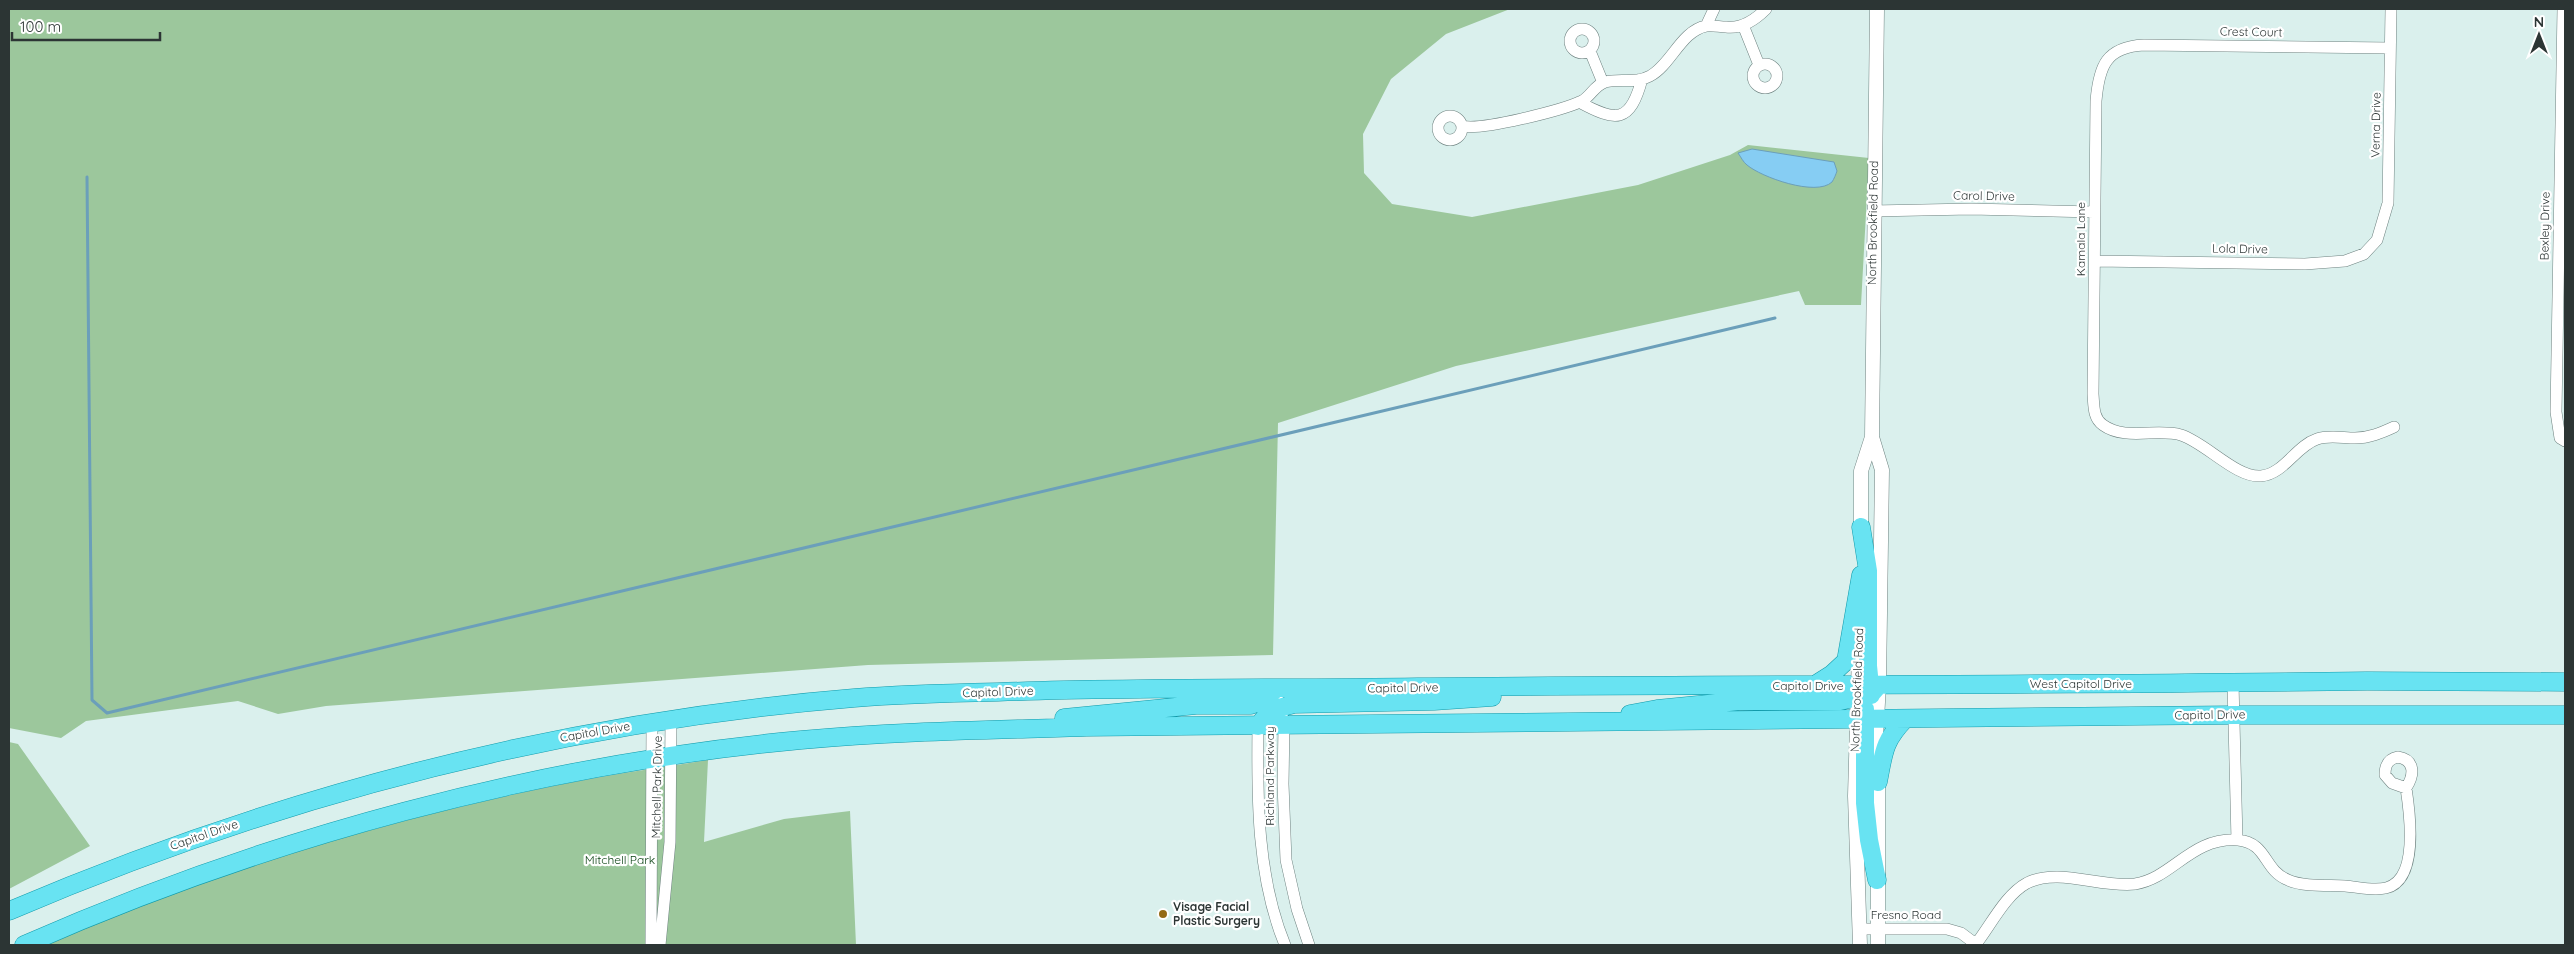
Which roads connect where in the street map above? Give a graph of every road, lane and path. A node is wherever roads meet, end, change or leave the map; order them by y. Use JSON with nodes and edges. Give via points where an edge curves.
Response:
{"nodes":[{"id":1,"x":1714,"y":9,"type":"edge"},
{"id":2,"x":1766,"y":9,"type":"edge"},
{"id":3,"x":1877,"y":9,"type":"edge"},
{"id":4,"x":2391,"y":9,"type":"edge"},
{"id":5,"x":2563,"y":9,"type":"edge"},
{"id":6,"x":1743,"y":25,"type":"junction"},
{"id":7,"x":1706,"y":26,"type":"junction"},
{"id":8,"x":2390,"y":48,"type":"junction"},
{"id":9,"x":1590,"y":51,"type":"dead end"},
{"id":10,"x":2113,"y":53,"type":"joint"},
{"id":11,"x":1759,"y":65,"type":"dead end"},
{"id":12,"x":1642,"y":79,"type":"junction"},
{"id":13,"x":1603,"y":83,"type":"junction"},
{"id":14,"x":1579,"y":102,"type":"junction"},
{"id":15,"x":1462,"y":126,"type":"dead end"},
{"id":16,"x":1873,"y":211,"type":"junction"},
{"id":17,"x":2094,"y":212,"type":"junction"},
{"id":18,"x":2377,"y":240,"type":"joint"},
{"id":19,"x":2094,"y":261,"type":"junction"},
{"id":20,"x":2394,"y":427,"type":"dead end"},
{"id":21,"x":1872,"y":437,"type":"junction"},
{"id":22,"x":2565,"y":441,"type":"edge"},
{"id":23,"x":1862,"y":527,"type":"junction"},
{"id":24,"x":1861,"y":575,"type":"junction"},
{"id":25,"x":2565,"y":682,"type":"edge"},
{"id":26,"x":2233,"y":683,"type":"junction"},
{"id":27,"x":2018,"y":684,"type":"joint"},
{"id":28,"x":1590,"y":686,"type":"junction"},
{"id":29,"x":1813,"y":686,"type":"junction"},
{"id":30,"x":1276,"y":689,"type":"junction"},
{"id":31,"x":1866,"y":691,"type":"junction"},
{"id":32,"x":1281,"y":706,"type":"junction"},
{"id":33,"x":2234,"y":715,"type":"junction"},
{"id":34,"x":2565,"y":715,"type":"edge"},
{"id":35,"x":672,"y":719,"type":"junction"},
{"id":36,"x":1865,"y":719,"type":"junction"},
{"id":37,"x":1905,"y":719,"type":"junction"},
{"id":38,"x":652,"y":722,"type":"junction"},
{"id":39,"x":1582,"y":722,"type":"junction"},
{"id":40,"x":1284,"y":725,"type":"junction"},
{"id":41,"x":1258,"y":726,"type":"junction"},
{"id":42,"x":1005,"y":729,"type":"junction"},
{"id":43,"x":672,"y":758,"type":"junction"},
{"id":44,"x":652,"y":760,"type":"junction"},
{"id":45,"x":1878,"y":782,"type":"junction"},
{"id":46,"x":2406,"y":788,"type":"dead end"},
{"id":47,"x":2237,"y":840,"type":"junction"},
{"id":48,"x":1286,"y":860,"type":"junction"},
{"id":49,"x":1264,"y":861,"type":"junction"},
{"id":50,"x":1877,"y":880,"type":"junction"},
{"id":51,"x":9,"y":912,"type":"edge"},
{"id":52,"x":1877,"y":928,"type":"junction"},
{"id":53,"x":1860,"y":930,"type":"junction"},
{"id":54,"x":24,"y":945,"type":"edge"},
{"id":55,"x":651,"y":945,"type":"edge"},
{"id":56,"x":660,"y":945,"type":"edge"},
{"id":57,"x":1285,"y":945,"type":"edge"},
{"id":58,"x":1309,"y":945,"type":"edge"},
{"id":59,"x":1860,"y":945,"type":"edge"},
{"id":60,"x":1878,"y":945,"type":"edge"},
{"id":61,"x":1977,"y":945,"type":"edge"}],
"edges":[{"from":1,"to":7,"type":"street"},
{"from":2,"to":6,"type":"street"},
{"from":3,"to":16,"type":"street","name":"North Brookfield Road"},
{"from":4,"to":8,"type":"street","name":"Verna Drive"},
{"from":5,"to":22,"type":"street","name":"Bexley Drive","via":[[2556,412],[2560,438]]},
{"from":6,"to":7,"type":"street","via":[[1729,28]]},
{"from":6,"to":11,"type":"street"},
{"from":7,"to":12,"type":"street","via":[[1690,35],[1656,73]]},
{"from":8,"to":10,"type":"street","name":"Crest Court","via":[[2144,45],[2129,46]]},
{"from":8,"to":18,"type":"street","name":"Verna Drive","via":[[2388,203]]},
{"from":9,"to":13,"type":"street"},
{"from":10,"to":17,"type":"street","name":"Kamala Lane","via":[[2098,78]]},
{"from":12,"to":13,"type":"street"},
{"from":12,"to":14,"type":"street","via":[[1638,96],[1623,114],[1604,116]]},
{"from":13,"to":14,"type":"street"},
{"from":14,"to":15,"type":"street","via":[[1530,116]]},
{"from":16,"to":17,"type":"street","name":"Carol Drive"},
{"from":16,"to":21,"type":"street","name":"North Brookfield Road"},
{"from":17,"to":19,"type":"street","name":"Kamala Lane"},
{"from":18,"to":19,"type":"street","name":"Lola Drive","via":[[2364,254],[2345,261],[2323,263]]},
{"from":19,"to":20,"type":"street","name":"Kamala Lane","via":[[2093,394],[2095,416],[2103,426],[2123,433],[2179,434],[2252,476],[2274,472],[2302,447],[2318,438],[2372,436]]},
{"from":21,"to":23,"type":"street","name":"North Brookfield Road","via":[[1861,471]]},
{"from":21,"to":31,"type":"street","name":"North Brookfield Road","via":[[1882,470]]},
{"from":23,"to":24,"type":"street","name":"North Brookfield Road"},
{"from":23,"to":31,"type":"main road","via":[[1868,571]]},
{"from":24,"to":29,"type":"main road","via":[[1846,660]]},
{"from":24,"to":31,"type":"street","name":"North Brookfield Road"},
{"from":25,"to":26,"type":"main road"},
{"from":26,"to":27,"type":"main road","name":"West Capitol Drive"},
{"from":26,"to":33,"type":"street"},
{"from":27,"to":31,"type":"main road","name":"Capitol Drive"},
{"from":28,"to":29,"type":"main road","name":"Capitol Drive"},
{"from":28,"to":30,"type":"main road","name":"Capitol Drive"},
{"from":28,"to":32,"type":"main road","via":[[1469,699]]},
{"from":29,"to":31,"type":"main road","name":"Capitol Drive"},
{"from":30,"to":32,"type":"street","name":"Richland Parkway"},
{"from":30,"to":35,"type":"main road","name":"Capitol Drive","via":[[1076,689],[898,695]]},
{"from":30,"to":41,"type":"street","name":"Richland Parkway"},
{"from":30,"to":42,"type":"main road","via":[[1251,705],[1196,705],[1070,716]]},
{"from":31,"to":36,"type":"main road"},
{"from":31,"to":39,"type":"main road","via":[[1840,701],[1730,702],[1657,709]]},
{"from":32,"to":40,"type":"street","name":"Richland Parkway"},
{"from":32,"to":41,"type":"main road","via":[[1271,710]]},
{"from":33,"to":34,"type":"main road","name":"Capitol Drive"},
{"from":33,"to":37,"type":"main road","name":"Capitol Drive"},
{"from":33,"to":47,"type":"street"},
{"from":35,"to":38,"type":"main road","name":"Capitol Drive"},
{"from":35,"to":43,"type":"street","name":"Mitchell Park Drive"},
{"from":36,"to":37,"type":"main road","name":"Capitol Drive"},
{"from":36,"to":39,"type":"main road","name":"Capitol Drive"},
{"from":36,"to":45,"type":"street","name":"North Brookfield Road"},
{"from":36,"to":50,"type":"main road","via":[[1865,803]]},
{"from":36,"to":53,"type":"street","name":"North Brookfield Road","via":[[1855,796]]},
{"from":37,"to":45,"type":"main road","via":[[1885,746]]},
{"from":38,"to":44,"type":"street","name":"Mitchell Park Drive"},
{"from":38,"to":51,"type":"main road","name":"Capitol Drive","via":[[478,756],[354,787],[193,838],[124,863]]},
{"from":39,"to":40,"type":"main road","name":"Capitol Drive"},
{"from":40,"to":41,"type":"main road"},
{"from":40,"to":48,"type":"street","name":"Richland Parkway"},
{"from":41,"to":42,"type":"main road"},
{"from":41,"to":49,"type":"street","name":"Richland Parkway","via":[[1257,786]]},
{"from":42,"to":43,"type":"main road","via":[[808,739]]},
{"from":43,"to":44,"type":"main road"},
{"from":43,"to":56,"type":"street","name":"Mitchell Park Drive","via":[[670,842]]},
{"from":44,"to":54,"type":"main road","via":[[506,788],[360,824],[197,876]]},
{"from":44,"to":55,"type":"street","name":"Mitchell Park Drive"},
{"from":45,"to":50,"type":"street","name":"North Brookfield Road"},
{"from":46,"to":47,"type":"street","via":[[2407,868],[2402,878],[2386,888],[2289,881],[2275,872],[2254,844]]},
{"from":47,"to":61,"type":"street","via":[[2211,843],[2149,880],[2136,884],[2059,878],[2034,880],[2010,898]]},
{"from":48,"to":49,"type":"street"},
{"from":48,"to":58,"type":"street","name":"Richland Parkway"},
{"from":49,"to":57,"type":"street","name":"Richland Parkway","via":[[1270,901]]},
{"from":50,"to":52,"type":"street","name":"North Brookfield Road"},
{"from":52,"to":53,"type":"street","name":"Fresno Road"},
{"from":52,"to":60,"type":"street","name":"North Brookfield Road"},
{"from":52,"to":61,"type":"street","name":"Fresno Road","via":[[1947,929],[1961,933]]},
{"from":53,"to":59,"type":"street","name":"North Brookfield Road"}]}
